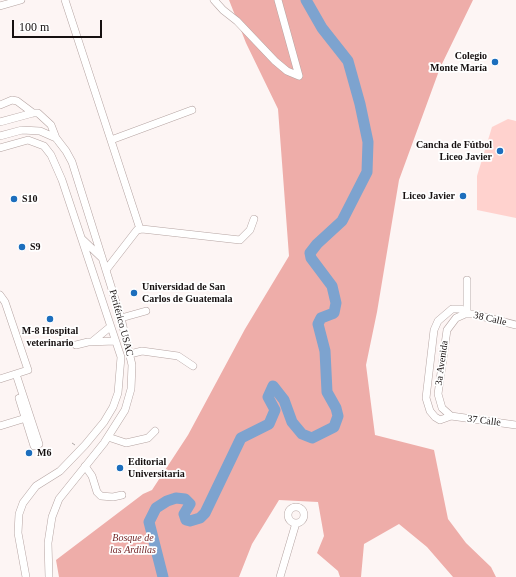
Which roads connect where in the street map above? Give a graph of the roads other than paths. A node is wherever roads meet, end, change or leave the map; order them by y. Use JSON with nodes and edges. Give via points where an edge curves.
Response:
{"nodes":[{"id":1,"x":21,"y":0,"type":"edge"},
{"id":2,"x":65,"y":0,"type":"edge"},
{"id":3,"x":214,"y":0,"type":"edge"},
{"id":4,"x":278,"y":0,"type":"edge"},
{"id":5,"x":0,"y":6,"type":"edge"},
{"id":6,"x":0,"y":105,"type":"edge"},
{"id":7,"x":192,"y":110,"type":"dead end"},
{"id":8,"x":33,"y":113,"type":"junction"},
{"id":9,"x":0,"y":122,"type":"edge"},
{"id":10,"x":0,"y":136,"type":"edge"},
{"id":11,"x":56,"y":138,"type":"junction"},
{"id":12,"x":111,"y":140,"type":"junction"},
{"id":13,"x":0,"y":148,"type":"edge"},
{"id":14,"x":254,"y":219,"type":"dead end"},
{"id":15,"x":140,"y":229,"type":"junction"},
{"id":16,"x":80,"y":238,"type":"junction"},
{"id":17,"x":102,"y":258,"type":"junction"},
{"id":18,"x":106,"y":270,"type":"junction"},
{"id":19,"x":467,"y":280,"type":"dead end"},
{"id":20,"x":0,"y":295,"type":"edge"},
{"id":21,"x":146,"y":311,"type":"dead end"},
{"id":22,"x":466,"y":314,"type":"junction"},
{"id":23,"x":121,"y":318,"type":"junction"},
{"id":24,"x":516,"y":325,"type":"edge"},
{"id":25,"x":123,"y":326,"type":"junction"},
{"id":26,"x":110,"y":327,"type":"junction"},
{"id":27,"x":115,"y":341,"type":"junction"},
{"id":28,"x":91,"y":342,"type":"junction"},
{"id":29,"x":76,"y":345,"type":"dead end"},
{"id":30,"x":118,"y":349,"type":"junction"},
{"id":31,"x":130,"y":354,"type":"junction"},
{"id":32,"x":192,"y":366,"type":"dead end"},
{"id":33,"x":16,"y":374,"type":"junction"},
{"id":34,"x":0,"y":379,"type":"edge"},
{"id":35,"x":19,"y":398,"type":"dead end"},
{"id":36,"x":451,"y":416,"type":"junction"},
{"id":37,"x":26,"y":418,"type":"junction"},
{"id":38,"x":516,"y":425,"type":"edge"},
{"id":39,"x":0,"y":426,"type":"edge"},
{"id":40,"x":155,"y":431,"type":"dead end"},
{"id":41,"x":108,"y":437,"type":"junction"},
{"id":42,"x":85,"y":466,"type":"junction"},
{"id":43,"x":122,"y":495,"type":"dead end"},
{"id":44,"x":296,"y":523,"type":"dead end"},
{"id":45,"x":26,"y":577,"type":"edge"},
{"id":46,"x":49,"y":577,"type":"edge"},
{"id":47,"x":280,"y":577,"type":"edge"}],
"edges":[{"from":1,"to":5,"type":"street"},
{"from":2,"to":12,"type":"street"},
{"from":3,"to":4,"type":"street","via":[[275,61],[287,71],[300,76]]},
{"from":6,"to":8,"type":"street","via":[[12,100],[17,101]]},
{"from":7,"to":12,"type":"street"},
{"from":8,"to":9,"type":"street"},
{"from":8,"to":11,"type":"street","via":[[38,113],[46,119]]},
{"from":10,"to":11,"type":"street","name":"Periférico USAC","via":[[31,129],[40,130]]},
{"from":11,"to":17,"type":"street","name":"Periférico USAC","via":[[72,162]]},
{"from":12,"to":15,"type":"street"},
{"from":13,"to":16,"type":"street","name":"Periférico USAC","via":[[26,140],[39,143],[48,149],[60,175]]},
{"from":14,"to":15,"type":"street","via":[[250,230],[240,240]]},
{"from":15,"to":18,"type":"street"},
{"from":16,"to":17,"type":"street"},
{"from":16,"to":26,"type":"street","name":"Periférico USAC"},
{"from":17,"to":18,"type":"street","name":"Periférico USAC"},
{"from":18,"to":23,"type":"street","name":"Periférico USAC"},
{"from":19,"to":22,"type":"street"},
{"from":20,"to":33,"type":"street","via":[[5,302],[28,370]]},
{"from":21,"to":23,"type":"street"},
{"from":22,"to":24,"type":"street","name":"38 Calle"},
{"from":22,"to":36,"type":"street","name":"3a Avenida","via":[[456,318],[447,330],[438,394],[442,408]]},
{"from":22,"to":36,"type":"street","name":"38 Calle","via":[[461,309],[452,309],[438,321],[434,330],[426,398],[435,417],[440,420]]},
{"from":23,"to":25,"type":"street","name":"Periférico USAC"},
{"from":25,"to":30,"type":"street"},
{"from":25,"to":31,"type":"street","name":"Periférico USAC"},
{"from":26,"to":27,"type":"street","name":"Periférico USAC"},
{"from":26,"to":28,"type":"street"},
{"from":27,"to":28,"type":"street"},
{"from":27,"to":30,"type":"street","name":"Periférico USAC"},
{"from":28,"to":29,"type":"street"},
{"from":30,"to":45,"type":"street","name":"Periférico USAC","via":[[120,377],[113,407],[85,445],[65,466],[31,491],[19,514],[19,541]]},
{"from":31,"to":32,"type":"street","via":[[142,351],[178,356]]},
{"from":31,"to":41,"type":"street","name":"Periférico USAC","via":[[132,377],[129,399]]},
{"from":33,"to":34,"type":"street"},
{"from":33,"to":37,"type":"street","via":[[39,444],[34,446]]},
{"from":35,"to":37,"type":"street"},
{"from":36,"to":38,"type":"street","name":"37 Calle"},
{"from":37,"to":39,"type":"street"},
{"from":40,"to":41,"type":"street","via":[[148,438],[126,443]]},
{"from":41,"to":42,"type":"street","name":"Periférico USAC"},
{"from":42,"to":43,"type":"street","via":[[101,496]]},
{"from":42,"to":46,"type":"street","name":"Periférico USAC","via":[[59,499],[52,516],[48,543]]},
{"from":44,"to":47,"type":"street"}]}
